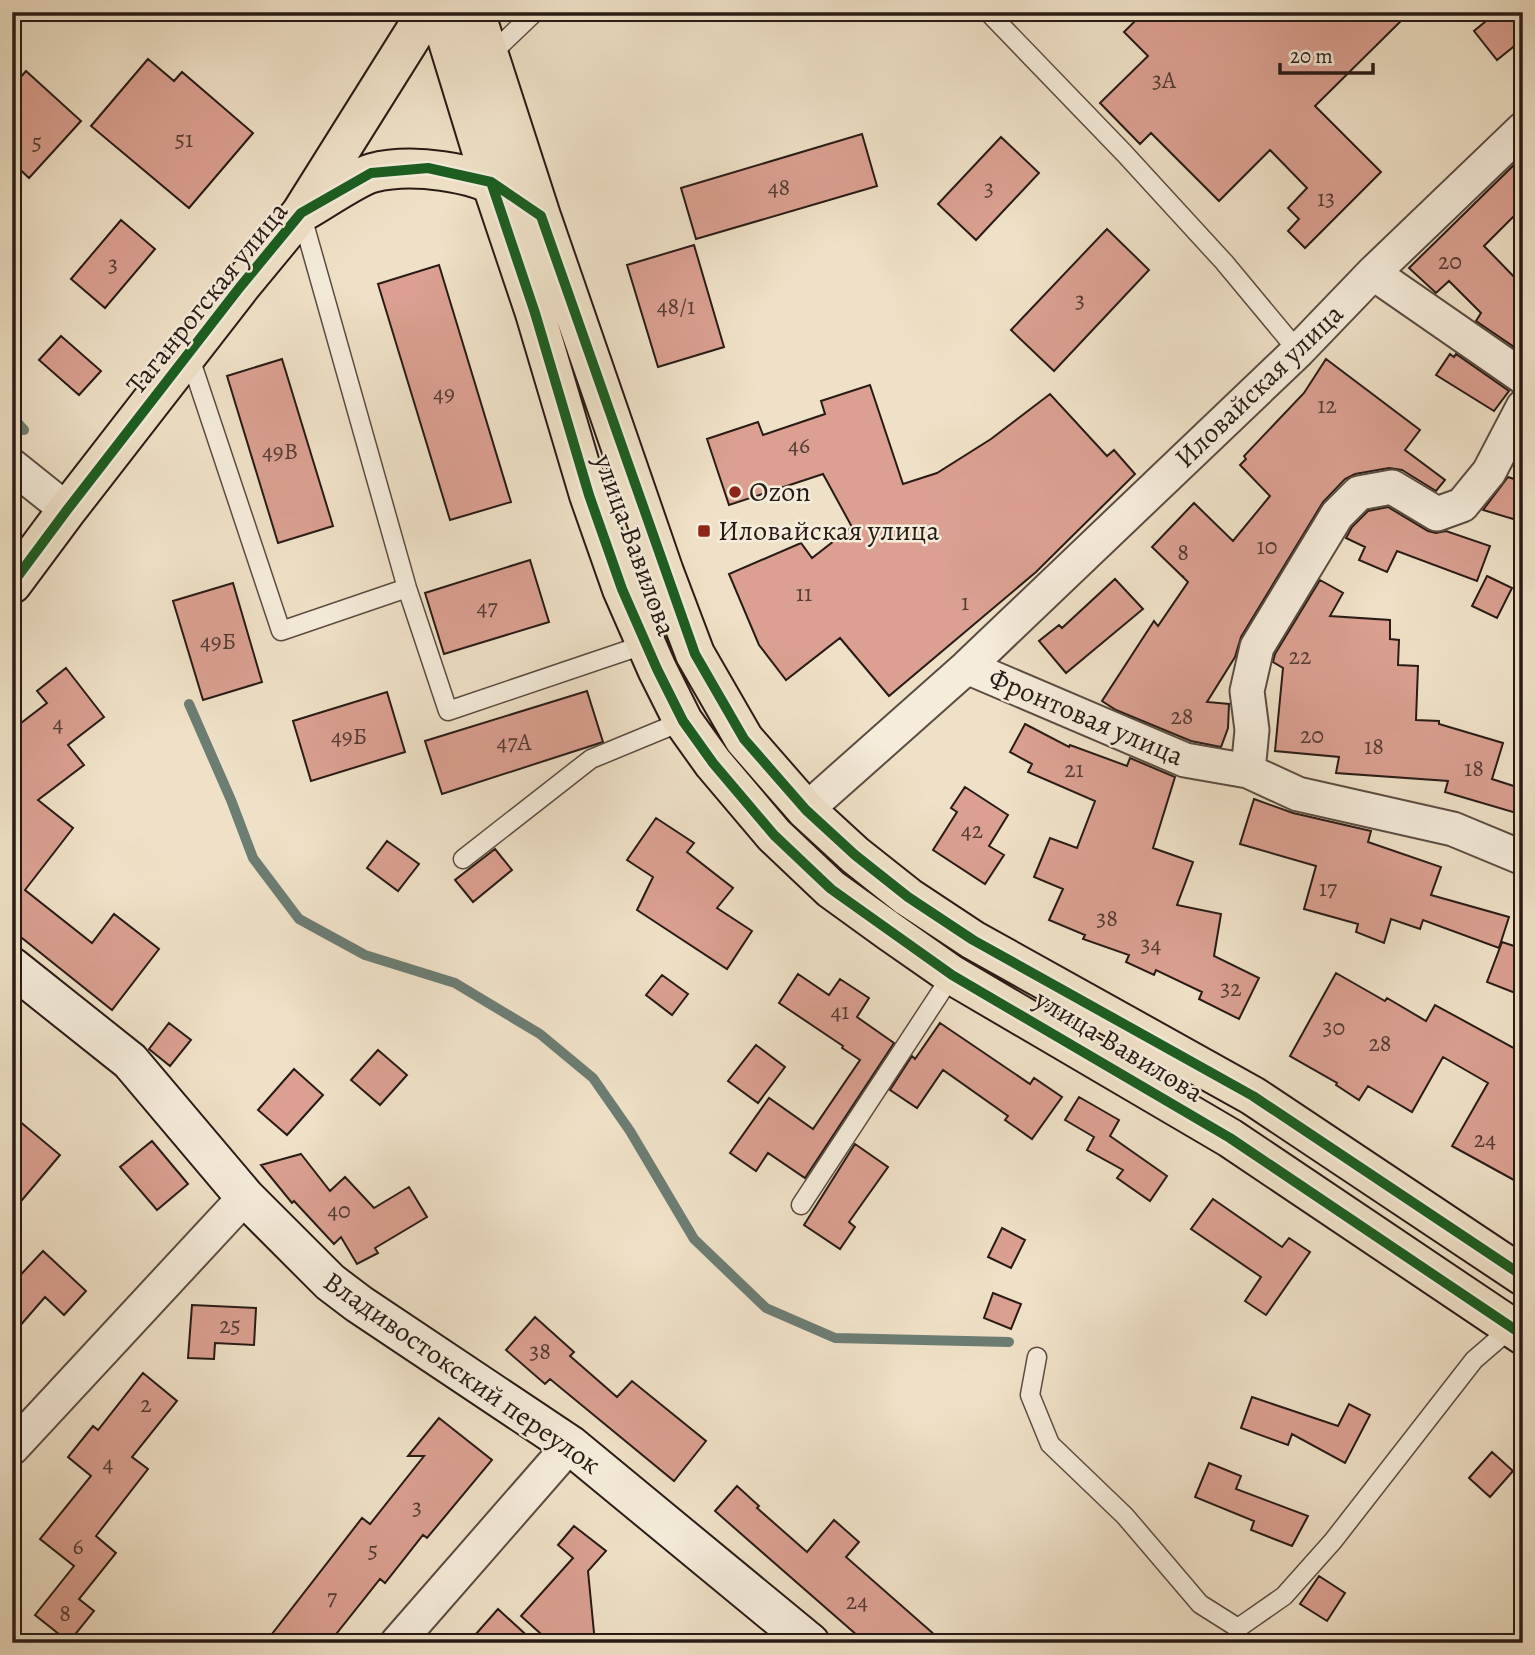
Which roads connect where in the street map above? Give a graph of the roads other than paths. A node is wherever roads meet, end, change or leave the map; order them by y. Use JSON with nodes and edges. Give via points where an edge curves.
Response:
{"nodes":[{"id":1,"x":427,"y":12,"type":"edge"},
{"id":2,"x":439,"y":12,"type":"edge"},
{"id":3,"x":475,"y":12,"type":"edge"},
{"id":4,"x":535,"y":12,"type":"edge"},
{"id":5,"x":988,"y":12,"type":"edge"},
{"id":6,"x":489,"y":56,"type":"junction"},
{"id":7,"x":1523,"y":129,"type":"edge"},
{"id":8,"x":491,"y":182,"type":"junction"},
{"id":9,"x":301,"y":212,"type":"junction"},
{"id":10,"x":541,"y":216,"type":"junction"},
{"id":11,"x":1373,"y":273,"type":"junction"},
{"id":12,"x":1298,"y":351,"type":"junction"},
{"id":13,"x":188,"y":354,"type":"junction"},
{"id":14,"x":1523,"y":377,"type":"edge"},
{"id":15,"x":1523,"y":407,"type":"edge"},
{"id":16,"x":12,"y":466,"type":"edge"},
{"id":17,"x":67,"y":510,"type":"junction"},
{"id":18,"x":12,"y":584,"type":"edge"},
{"id":19,"x":407,"y":588,"type":"junction"},
{"id":20,"x":646,"y":644,"type":"junction"},
{"id":21,"x":967,"y":667,"type":"junction"},
{"id":22,"x":683,"y":721,"type":"junction"},
{"id":23,"x":1248,"y":771,"type":"junction"},
{"id":24,"x":806,"y":810,"type":"junction"},
{"id":25,"x":1523,"y":858,"type":"edge"},
{"id":26,"x":463,"y":859,"type":"dead end"},
{"id":27,"x":12,"y":967,"type":"edge"},
{"id":28,"x":952,"y":975,"type":"junction"},
{"id":29,"x":244,"y":1198,"type":"junction"},
{"id":30,"x":801,"y":1205,"type":"dead end"},
{"id":31,"x":1523,"y":1276,"type":"edge"},
{"id":32,"x":1517,"y":1331,"type":"edge"},
{"id":33,"x":1037,"y":1357,"type":"dead end"},
{"id":34,"x":570,"y":1445,"type":"junction"},
{"id":35,"x":12,"y":1448,"type":"edge"},
{"id":36,"x":397,"y":1643,"type":"edge"},
{"id":37,"x":810,"y":1643,"type":"edge"}],
"edges":[{"from":1,"to":9,"type":"main road","name":"Таганрогская улица"},
{"from":2,"to":8,"type":"main road","name":"улица Вавилова"},
{"from":3,"to":6,"type":"main road","name":"улица Вавилова"},
{"from":4,"to":6,"type":"lane"},
{"from":5,"to":12,"type":"lane","via":[[1224,262]]},
{"from":6,"to":10,"type":"main road","name":"улица Вавилова"},
{"from":7,"to":11,"type":"street","name":"Иловайская улица"},
{"from":8,"to":9,"type":"main road","name":"Таганрогская улица","via":[[428,169],[371,173]]},
{"from":8,"to":10,"type":"main road","name":"Таганрогская улица"},
{"from":8,"to":20,"type":"main road","name":"улица Вавилова","via":[[536,313],[589,495]]},
{"from":9,"to":13,"type":"main road","name":"Таганрогская улица"},
{"from":9,"to":19,"type":"lane"},
{"from":10,"to":24,"type":"main road","name":"улица Вавилова","via":[[695,654],[744,739]]},
{"from":11,"to":12,"type":"street","name":"Иловайская улица"},
{"from":11,"to":14,"type":"street"},
{"from":12,"to":21,"type":"street","name":"Иловайская улица"},
{"from":13,"to":17,"type":"main road","name":"Таганрогская улица"},
{"from":13,"to":19,"type":"lane","via":[[281,631]]},
{"from":15,"to":23,"type":"street","via":[[1489,472],[1462,505],[1437,514],[1392,486],[1359,493],[1337,515],[1257,647],[1247,691],[1252,730]]},
{"from":16,"to":17,"type":"street"},
{"from":17,"to":18,"type":"main road","name":"Таганрогская улица"},
{"from":19,"to":20,"type":"lane","via":[[448,711]]},
{"from":20,"to":22,"type":"main road","name":"улица Вавилова"},
{"from":21,"to":23,"type":"street","name":"Фронтовая улица","via":[[1185,760]]},
{"from":21,"to":24,"type":"street","name":"Иловайская улица"},
{"from":22,"to":26,"type":"lane","via":[[591,759]]},
{"from":22,"to":28,"type":"main road","name":"улица Вавилова","via":[[774,835],[831,889]]},
{"from":23,"to":25,"type":"street","name":"Фронтовая улица","via":[[1298,794],[1453,829]]},
{"from":24,"to":31,"type":"main road","name":"улица Вавилова","via":[[908,897],[962,933],[1253,1096]]},
{"from":27,"to":29,"type":"street","name":"Владивостокский переулок","via":[[130,1061]]},
{"from":28,"to":30,"type":"lane"},
{"from":28,"to":32,"type":"main road","name":"улица Вавилова","via":[[1230,1138]]},
{"from":29,"to":34,"type":"street","name":"Владивостокский переулок","via":[[359,1304]]},
{"from":29,"to":35,"type":"street"},
{"from":32,"to":33,"type":"lane","via":[[1474,1360],[1284,1596],[1238,1628],[1200,1604],[1125,1516],[1050,1444],[1030,1395]]},
{"from":34,"to":36,"type":"street"},
{"from":34,"to":37,"type":"street","name":"Владивостокский переулок"}]}
